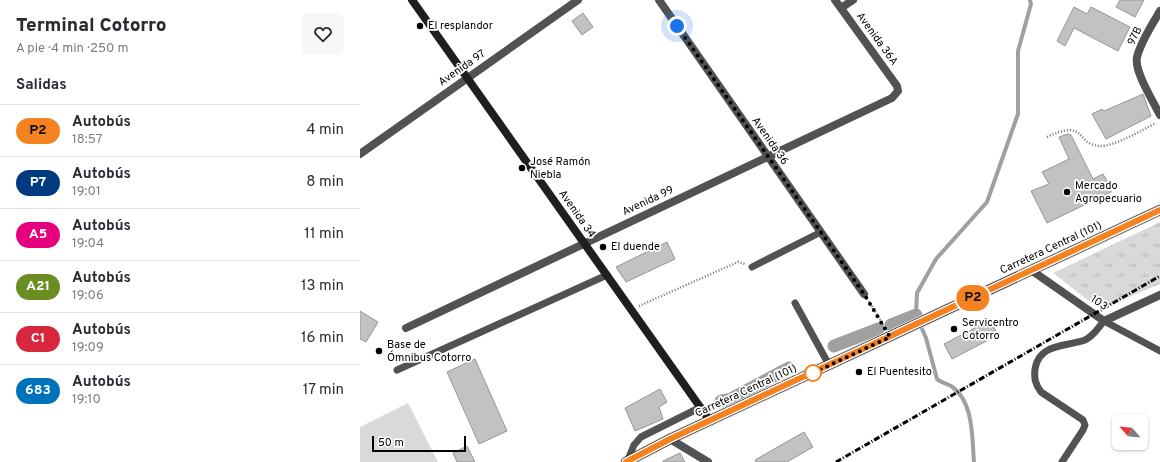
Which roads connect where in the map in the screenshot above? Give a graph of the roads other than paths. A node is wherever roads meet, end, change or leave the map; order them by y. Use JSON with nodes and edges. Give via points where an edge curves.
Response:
{"nodes":[{"id":1,"x":412,"y":0,"type":"edge"},
{"id":2,"x":578,"y":0,"type":"edge"},
{"id":3,"x":659,"y":0,"type":"edge"},
{"id":4,"x":835,"y":0,"type":"edge"},
{"id":5,"x":853,"y":0,"type":"edge"},
{"id":6,"x":842,"y":8,"type":"junction"},
{"id":7,"x":1160,"y":12,"type":"edge"},
{"id":8,"x":468,"y":78,"type":"junction"},
{"id":9,"x":898,"y":92,"type":"joint"},
{"id":10,"x":1160,"y":115,"type":"edge"},
{"id":11,"x":360,"y":154,"type":"edge"},
{"id":12,"x":768,"y":157,"type":"junction"},
{"id":13,"x":1160,"y":210,"type":"edge"},
{"id":14,"x":821,"y":232,"type":"junction"},
{"id":15,"x":585,"y":243,"type":"junction"},
{"id":16,"x":752,"y":266,"type":"road end"},
{"id":17,"x":1031,"y":270,"type":"junction"},
{"id":18,"x":608,"y":276,"type":"junction"},
{"id":19,"x":864,"y":294,"type":"road end"},
{"id":20,"x":1160,"y":296,"type":"edge"},
{"id":21,"x":795,"y":303,"type":"dead end"},
{"id":22,"x":1104,"y":321,"type":"junction"},
{"id":23,"x":406,"y":328,"type":"dead end"},
{"id":24,"x":1160,"y":351,"type":"edge"},
{"id":25,"x":829,"y":365,"type":"junction"},
{"id":26,"x":397,"y":370,"type":"dead end"},
{"id":27,"x":701,"y":407,"type":"junction"},
{"id":28,"x":710,"y":421,"type":"junction"},
{"id":29,"x":670,"y":439,"type":"junction"},
{"id":30,"x":627,"y":462,"type":"edge"},
{"id":31,"x":708,"y":462,"type":"edge"},
{"id":32,"x":1062,"y":462,"type":"edge"}],
"edges":[{"from":1,"to":8,"type":"street","name":"Avenida 34"},
{"from":2,"to":8,"type":"street","name":"Avenida 97"},
{"from":3,"to":12,"type":"street","name":"Avenida 36"},
{"from":4,"to":6,"type":"street","name":"Avenida 36A"},
{"from":5,"to":6,"type":"street"},
{"from":6,"to":9,"type":"street","name":"Avenida 36A","via":[[898,86]]},
{"from":7,"to":10,"type":"street","name":"97B","via":[[1137,58],[1139,71]]},
{"from":8,"to":11,"type":"street","name":"Avenida 97"},
{"from":8,"to":15,"type":"street","name":"Avenida 34"},
{"from":9,"to":12,"type":"street","name":"Avenida 99","via":[[892,98]]},
{"from":12,"to":14,"type":"street","name":"Avenida 36"},
{"from":12,"to":15,"type":"street","name":"Avenida 99"},
{"from":13,"to":17,"type":"main road","name":"Carretera Central (101)"},
{"from":14,"to":16,"type":"lane"},
{"from":14,"to":19,"type":"street","name":"Avenida 36"},
{"from":15,"to":18,"type":"street","name":"Avenida 34"},
{"from":15,"to":23,"type":"street","name":"Avenida 99"},
{"from":17,"to":22,"type":"street","name":"103"},
{"from":17,"to":25,"type":"main road","name":"Carretera Central (101)"},
{"from":18,"to":26,"type":"lane"},
{"from":18,"to":27,"type":"street","name":"Avenida 34"},
{"from":20,"to":22,"type":"street","name":"103"},
{"from":21,"to":25,"type":"lane"},
{"from":22,"to":24,"type":"lane"},
{"from":22,"to":32,"type":"lane","via":[[1094,334],[1084,340],[1046,350],[1036,366],[1036,386],[1083,420],[1085,425]]},
{"from":25,"to":28,"type":"main road","name":"Carretera Central (101)"},
{"from":27,"to":28,"type":"street","name":"Avenida 34"},
{"from":27,"to":30,"type":"lane","via":[[641,437],[634,445]]},
{"from":28,"to":29,"type":"main road","name":"Carretera Central (101)"},
{"from":29,"to":30,"type":"main road","name":"Carretera Central (101)"},
{"from":29,"to":31,"type":"street"}]}
